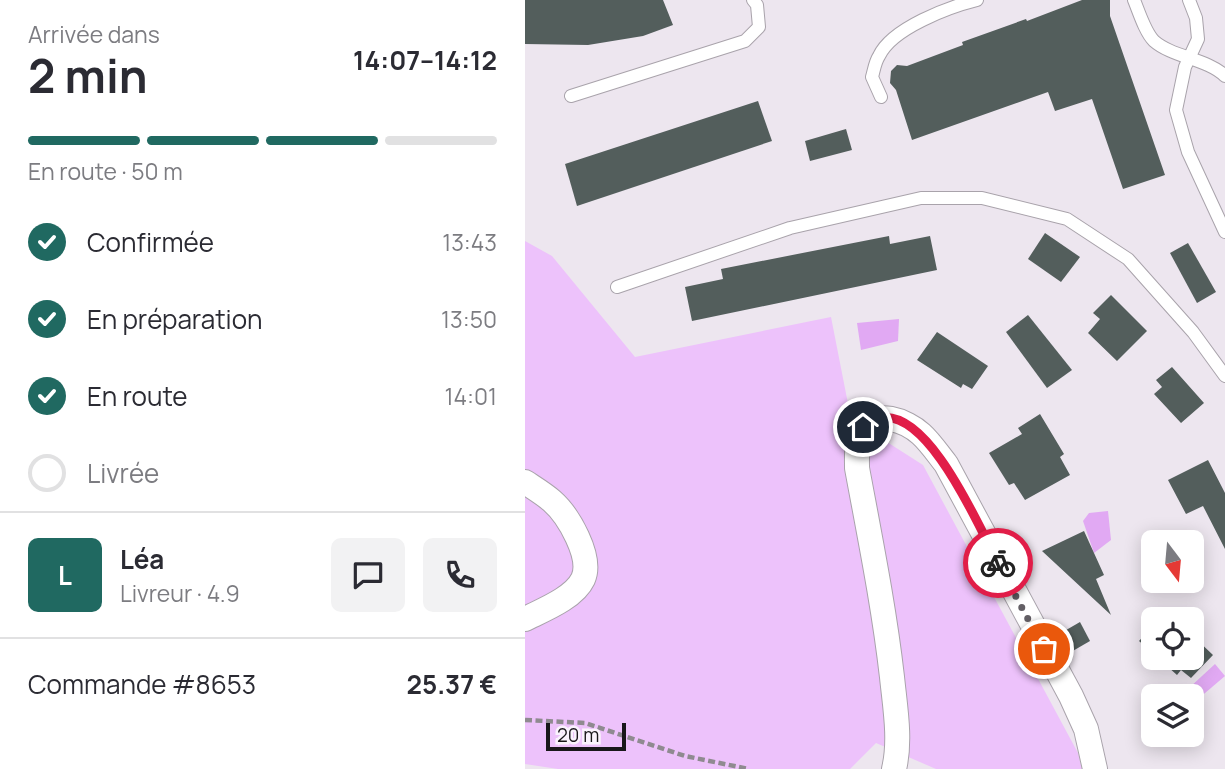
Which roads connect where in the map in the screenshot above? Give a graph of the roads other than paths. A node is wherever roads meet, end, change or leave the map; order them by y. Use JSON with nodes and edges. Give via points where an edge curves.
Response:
{"nodes":[{"id":1,"x":753,"y":0,"type":"edge"},
{"id":2,"x":977,"y":0,"type":"edge"},
{"id":3,"x":1135,"y":0,"type":"edge"},
{"id":4,"x":1189,"y":0,"type":"edge"},
{"id":5,"x":1189,"y":58,"type":"junction"},
{"id":6,"x":1225,"y":76,"type":"edge"},
{"id":7,"x":571,"y":96,"type":"dead end"},
{"id":8,"x":881,"y":97,"type":"dead end"},
{"id":9,"x":1225,"y":232,"type":"edge"},
{"id":10,"x":617,"y":287,"type":"dead end"},
{"id":11,"x":1225,"y":376,"type":"edge"},
{"id":12,"x":525,"y":482,"type":"edge"},
{"id":13,"x":525,"y":618,"type":"edge"},
{"id":14,"x":894,"y":769,"type":"edge"},
{"id":15,"x":1095,"y":769,"type":"edge"}],
"edges":[{"from":1,"to":7,"type":"lane","via":[[759,27],[745,41]]},
{"from":2,"to":8,"type":"lane","via":[[902,30],[879,54],[872,77]]},
{"from":3,"to":5,"type":"lane","via":[[1153,40]]},
{"from":4,"to":5,"type":"lane","via":[[1198,39]]},
{"from":5,"to":6,"type":"lane"},
{"from":5,"to":9,"type":"lane","via":[[1176,110],[1188,152]]},
{"from":10,"to":11,"type":"lane","via":[[790,228],[921,198],[982,198],[1067,219],[1128,259]]},
{"from":12,"to":13,"type":"street","via":[[553,502],[586,558],[583,579],[560,602]]},
{"from":14,"to":15,"type":"street","via":[[898,755],[895,704],[885,618],[857,468],[863,427],[878,418],[899,420],[921,433],[946,464],[1071,696],[1086,729]]}]}
